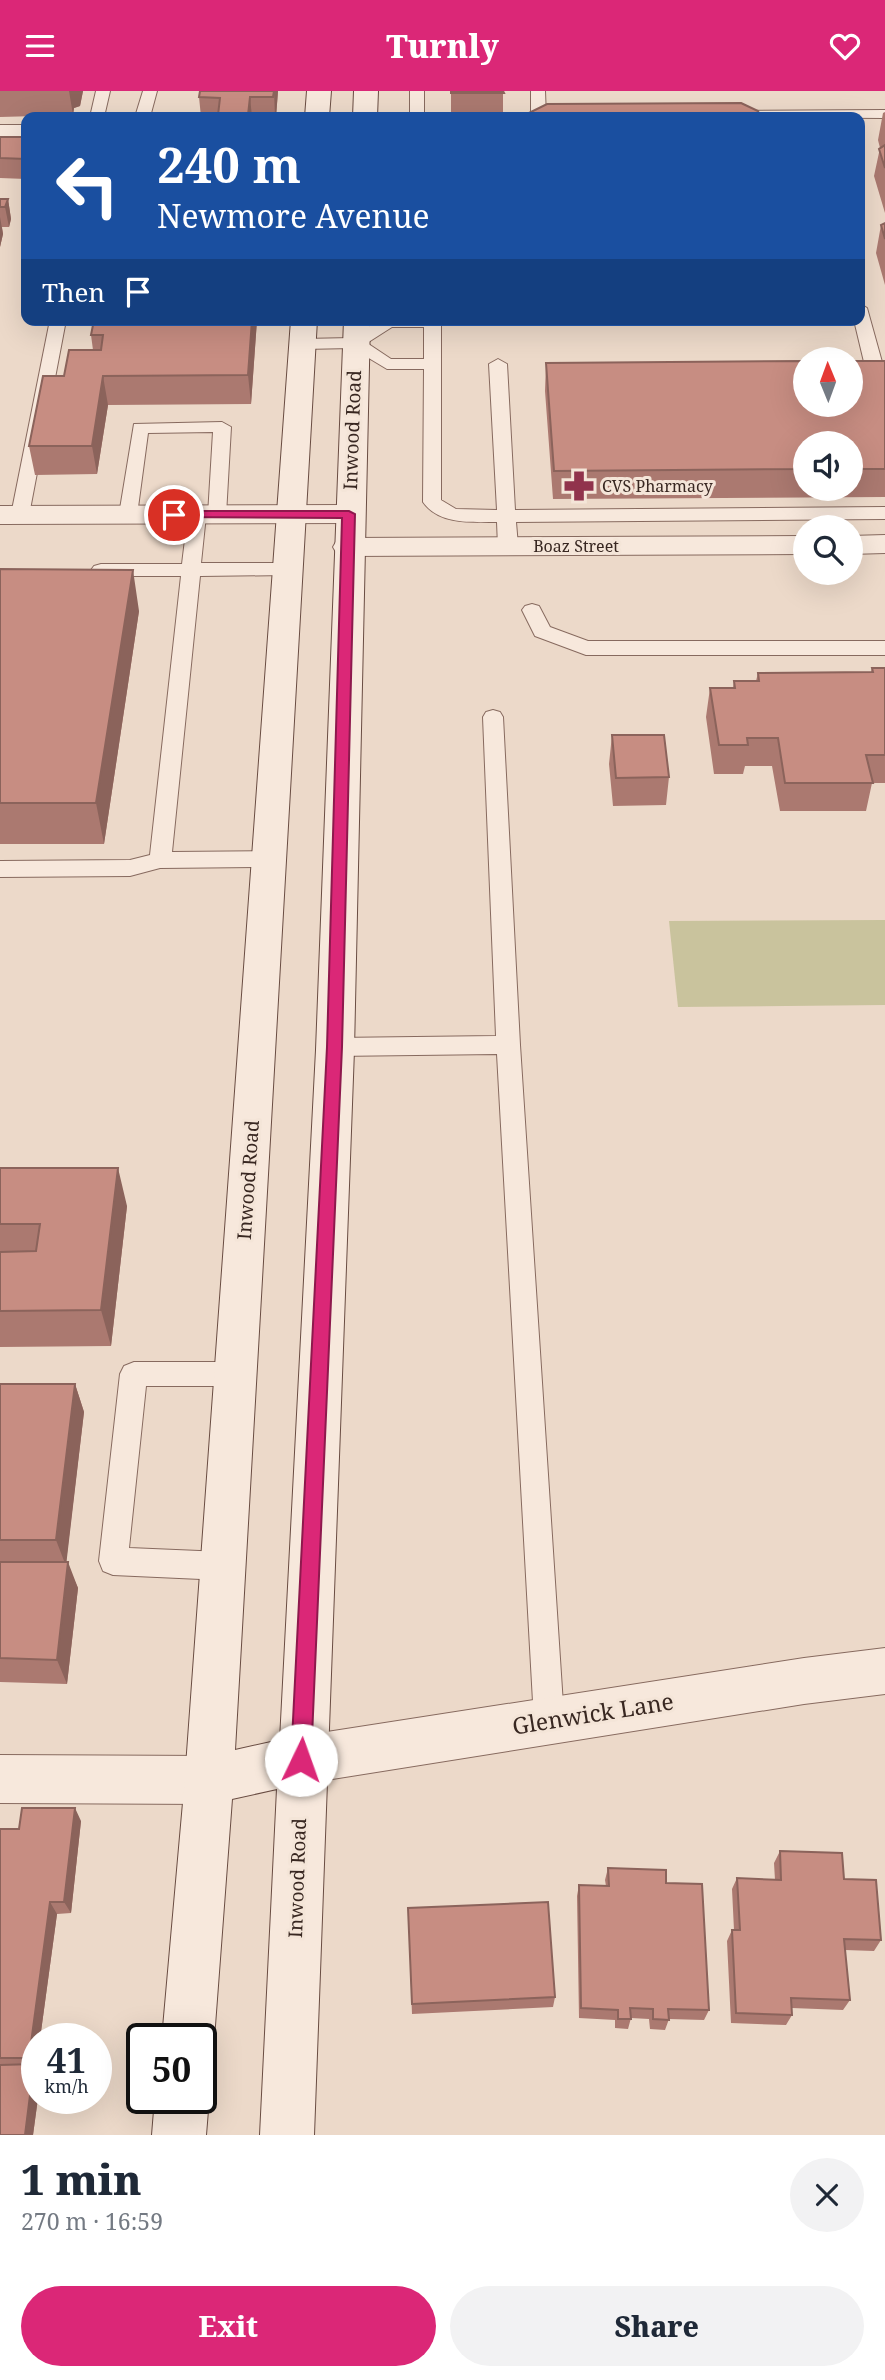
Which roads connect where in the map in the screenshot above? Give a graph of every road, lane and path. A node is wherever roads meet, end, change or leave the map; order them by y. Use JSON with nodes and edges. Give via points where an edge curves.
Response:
{"nodes":[{"id":1,"x":103,"y":91,"type":"edge"},
{"id":2,"x":150,"y":91,"type":"edge"},
{"id":3,"x":319,"y":91,"type":"edge"},
{"id":4,"x":366,"y":91,"type":"edge"},
{"id":5,"x":417,"y":91,"type":"edge"},
{"id":6,"x":538,"y":91,"type":"edge"},
{"id":7,"x":808,"y":111,"type":"edge"},
{"id":8,"x":98,"y":112,"type":"edge"},
{"id":9,"x":145,"y":112,"type":"edge"},
{"id":10,"x":317,"y":112,"type":"edge"},
{"id":11,"x":365,"y":112,"type":"edge"},
{"id":12,"x":417,"y":112,"type":"edge"},
{"id":13,"x":541,"y":112,"type":"edge"},
{"id":14,"x":783,"y":112,"type":"edge"},
{"id":15,"x":834,"y":112,"type":"edge"},
{"id":16,"x":865,"y":113,"type":"edge"},
{"id":17,"x":885,"y":114,"type":"edge"},
{"id":18,"x":21,"y":131,"type":"edge"},
{"id":19,"x":0,"y":132,"type":"edge"},
{"id":20,"x":57,"y":326,"type":"edge"},
{"id":21,"x":375,"y":326,"type":"edge"},
{"id":22,"x":433,"y":326,"type":"edge"},
{"id":23,"x":864,"y":326,"type":"edge"},
{"id":24,"x":304,"y":332,"type":"edge"},
{"id":25,"x":356,"y":332,"type":"edge"},
{"id":26,"x":873,"y":362,"type":"edge"},
{"id":27,"x":498,"y":364,"type":"dead end"},
{"id":28,"x":432,"y":365,"type":"junction"},
{"id":29,"x":885,"y":513,"type":"edge"},
{"id":30,"x":10,"y":515,"type":"edge"},
{"id":31,"x":128,"y":515,"type":"junction"},
{"id":32,"x":207,"y":515,"type":"junction"},
{"id":33,"x":505,"y":516,"type":"junction"},
{"id":34,"x":314,"y":541,"type":"junction"},
{"id":35,"x":885,"y":544,"type":"edge"},
{"id":36,"x":793,"y":545,"type":"edge"},
{"id":37,"x":863,"y":545,"type":"edge"},
{"id":38,"x":508,"y":546,"type":"junction"},
{"id":39,"x":192,"y":569,"type":"junction"},
{"id":40,"x":97,"y":570,"type":"edge"},
{"id":41,"x":532,"y":610,"type":"dead end"},
{"id":42,"x":885,"y":648,"type":"edge"},
{"id":43,"x":494,"y":717,"type":"dead end"},
{"id":44,"x":269,"y":859,"type":"junction"},
{"id":45,"x":160,"y":860,"type":"junction"},
{"id":46,"x":0,"y":869,"type":"edge"},
{"id":47,"x":509,"y":1045,"type":"junction"},
{"id":48,"x":335,"y":1047,"type":"junction"},
{"id":49,"x":235,"y":1374,"type":"junction"},
{"id":50,"x":223,"y":1566,"type":"junction"},
{"id":51,"x":885,"y":1671,"type":"edge"},
{"id":52,"x":549,"y":1720,"type":"junction"},
{"id":53,"x":301,"y":1760,"type":"junction"},
{"id":54,"x":0,"y":1779,"type":"edge"},
{"id":55,"x":209,"y":1780,"type":"junction"},
{"id":56,"x":189,"y":2023,"type":"edge"},
{"id":57,"x":181,"y":2114,"type":"edge"},
{"id":58,"x":179,"y":2135,"type":"edge"},
{"id":59,"x":287,"y":2135,"type":"edge"}],
"edges":[{"from":1,"to":8,"type":"lane"},
{"from":2,"to":9,"type":"lane"},
{"from":3,"to":10,"type":"main road"},
{"from":4,"to":11,"type":"main road"},
{"from":5,"to":12,"type":"lane"},
{"from":6,"to":13,"type":"lane"},
{"from":7,"to":14,"type":"lane"},
{"from":7,"to":15,"type":"lane"},
{"from":16,"to":17,"type":"lane"},
{"from":18,"to":19,"type":"main road"},
{"from":20,"to":30,"type":"lane"},
{"from":21,"to":25,"type":"lane"},
{"from":22,"to":28,"type":"lane"},
{"from":23,"to":26,"type":"lane"},
{"from":24,"to":25,"type":"lane"},
{"from":24,"to":34,"type":"main road","name":"Inwood Road"},
{"from":25,"to":28,"type":"lane","via":[[387,364]]},
{"from":25,"to":34,"type":"main road","name":"Inwood Road"},
{"from":27,"to":33,"type":"lane"},
{"from":28,"to":33,"type":"lane","via":[[432,502],[449,513]]},
{"from":29,"to":33,"type":"lane"},
{"from":30,"to":31,"type":"main road","name":"Boaz Street"},
{"from":31,"to":32,"type":"main road","name":"Boaz Street"},
{"from":31,"to":32,"type":"lane","via":[[141,428],[222,427]]},
{"from":32,"to":34,"type":"main road","name":"Boaz Street"},
{"from":32,"to":39,"type":"lane"},
{"from":33,"to":38,"type":"lane"},
{"from":34,"to":38,"type":"main road","name":"Boaz Street"},
{"from":34,"to":39,"type":"lane"},
{"from":34,"to":44,"type":"main road","name":"Inwood Road"},
{"from":34,"to":48,"type":"main road","name":"Inwood Road"},
{"from":35,"to":37,"type":"main road"},
{"from":36,"to":38,"type":"main road","name":"Boaz Street"},
{"from":39,"to":40,"type":"lane"},
{"from":39,"to":45,"type":"lane"},
{"from":41,"to":42,"type":"lane","via":[[542,631],[586,648]]},
{"from":43,"to":47,"type":"lane"},
{"from":44,"to":45,"type":"lane"},
{"from":44,"to":49,"type":"main road","name":"Inwood Road"},
{"from":45,"to":46,"type":"lane","via":[[130,868]]},
{"from":47,"to":48,"type":"lane"},
{"from":47,"to":52,"type":"lane"},
{"from":48,"to":53,"type":"main road","name":"Inwood Road"},
{"from":49,"to":50,"type":"main road","name":"Inwood Road"},
{"from":49,"to":50,"type":"lane","via":[[134,1374],[113,1561]]},
{"from":50,"to":55,"type":"main road","name":"Inwood Road"},
{"from":51,"to":52,"type":"main road","name":"Glenwick Lane"},
{"from":52,"to":53,"type":"main road","name":"Glenwick Lane"},
{"from":53,"to":55,"type":"main road","name":"Glenwick Lane"},
{"from":53,"to":59,"type":"main road","name":"Inwood Road"},
{"from":54,"to":55,"type":"main road","name":"Glenwick Lane"},
{"from":55,"to":56,"type":"main road","name":"Inwood Road"},
{"from":57,"to":58,"type":"main road"}]}
